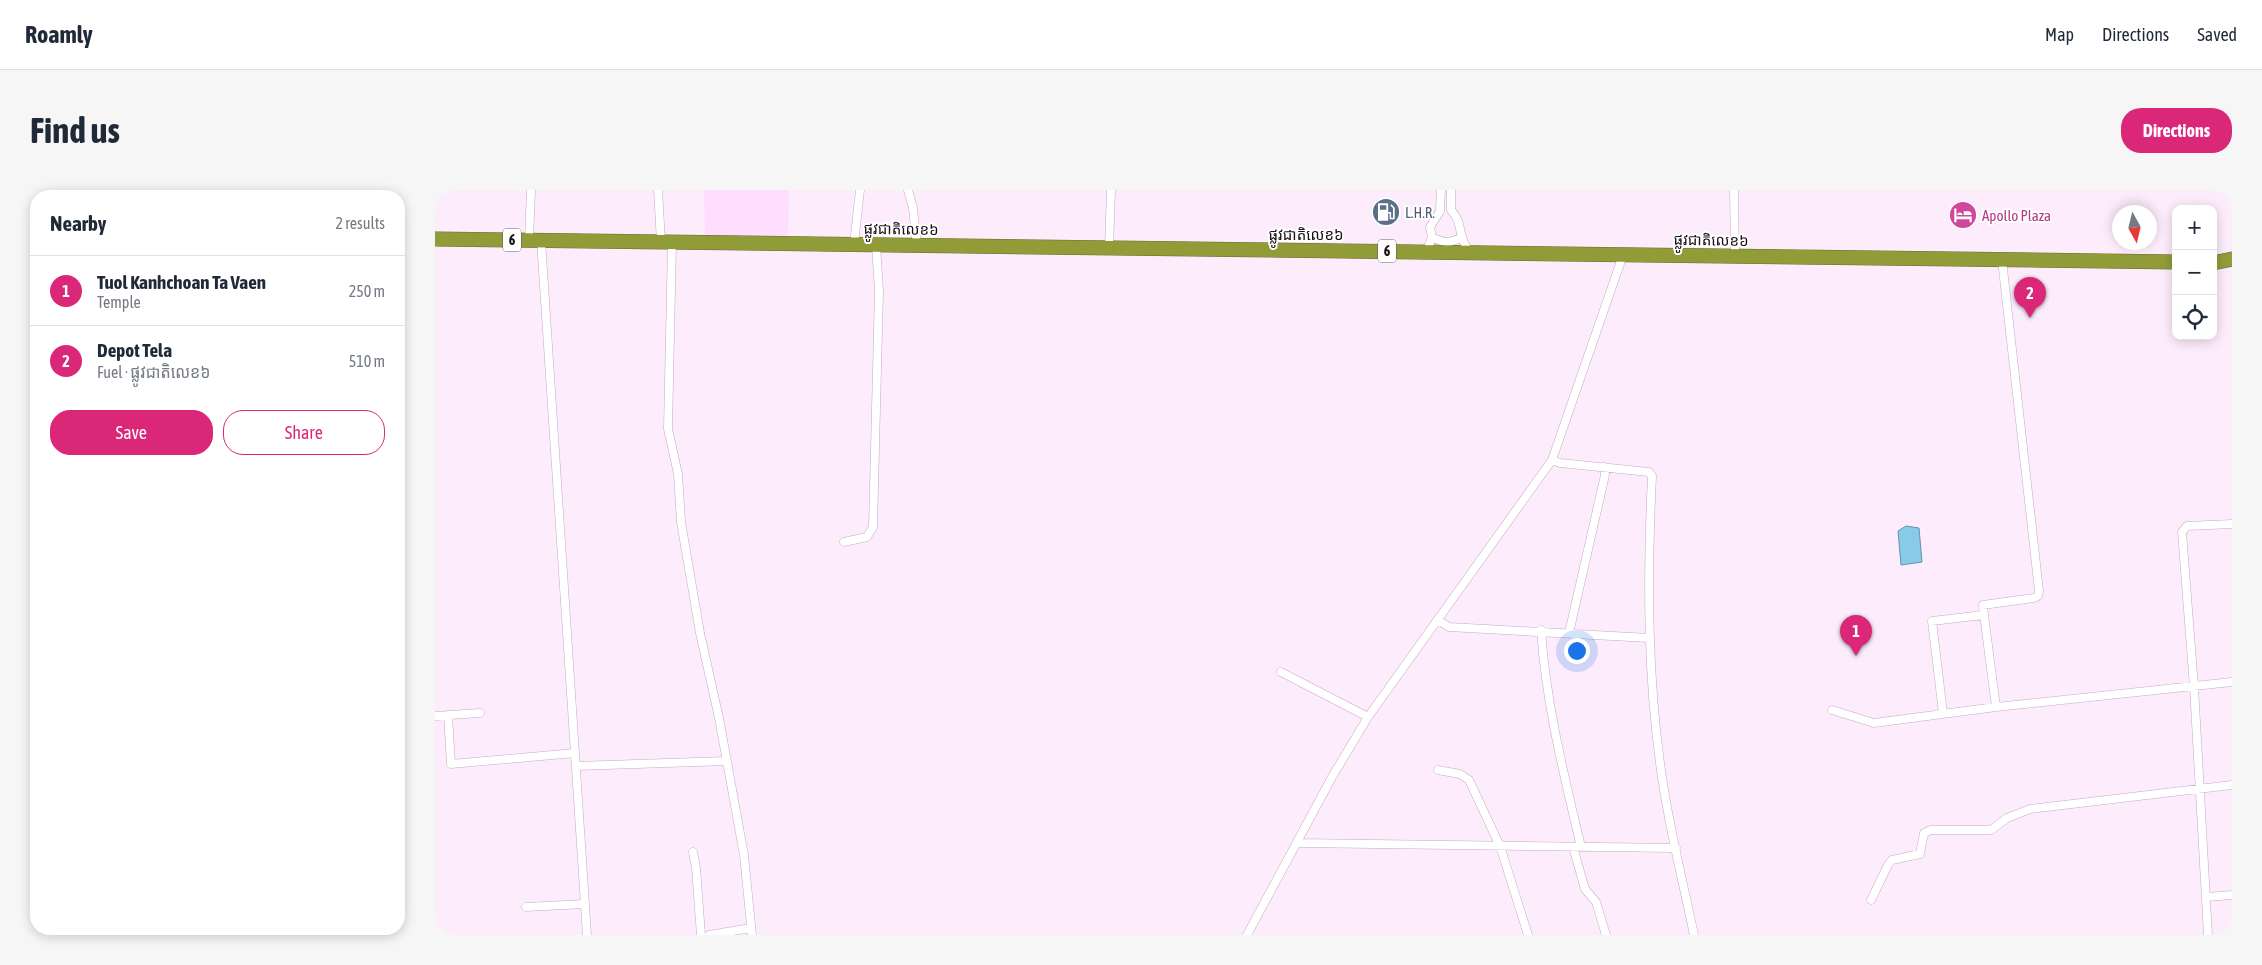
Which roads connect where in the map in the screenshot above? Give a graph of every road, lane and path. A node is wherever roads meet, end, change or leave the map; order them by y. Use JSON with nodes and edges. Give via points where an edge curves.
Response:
{"nodes":[{"id":1,"x":531,"y":190,"type":"edge"},
{"id":2,"x":658,"y":190,"type":"edge"},
{"id":3,"x":860,"y":190,"type":"edge"},
{"id":4,"x":908,"y":190,"type":"edge"},
{"id":5,"x":1111,"y":190,"type":"edge"},
{"id":6,"x":1441,"y":190,"type":"edge"},
{"id":7,"x":1451,"y":190,"type":"edge"},
{"id":8,"x":1734,"y":190,"type":"edge"},
{"id":9,"x":1432,"y":237,"type":"junction"},
{"id":10,"x":1462,"y":237,"type":"junction"},
{"id":11,"x":435,"y":239,"type":"edge"},
{"id":12,"x":535,"y":240,"type":"junction"},
{"id":13,"x":666,"y":242,"type":"junction"},
{"id":14,"x":854,"y":244,"type":"junction"},
{"id":15,"x":876,"y":245,"type":"junction"},
{"id":16,"x":917,"y":245,"type":"junction"},
{"id":17,"x":1109,"y":248,"type":"junction"},
{"id":18,"x":1427,"y":251,"type":"junction"},
{"id":19,"x":1470,"y":253,"type":"junction"},
{"id":20,"x":1623,"y":255,"type":"junction"},
{"id":21,"x":1735,"y":256,"type":"junction"},
{"id":22,"x":2232,"y":259,"type":"edge"},
{"id":23,"x":2002,"y":260,"type":"junction"},
{"id":24,"x":2172,"y":262,"type":"edge"},
{"id":25,"x":2217,"y":262,"type":"edge"},
{"id":26,"x":2217,"y":264,"type":"edge"},
{"id":27,"x":2232,"y":269,"type":"edge"},
{"id":28,"x":1552,"y":460,"type":"junction"},
{"id":29,"x":1604,"y":467,"type":"junction"},
{"id":30,"x":2232,"y":524,"type":"edge"},
{"id":31,"x":844,"y":542,"type":"dead end"},
{"id":32,"x":1984,"y":614,"type":"junction"},
{"id":33,"x":1438,"y":620,"type":"junction"},
{"id":34,"x":1541,"y":630,"type":"junction"},
{"id":35,"x":1569,"y":633,"type":"junction"},
{"id":36,"x":1649,"y":638,"type":"junction"},
{"id":37,"x":1281,"y":672,"type":"dead end"},
{"id":38,"x":2232,"y":682,"type":"edge"},
{"id":39,"x":2194,"y":687,"type":"junction"},
{"id":40,"x":1996,"y":707,"type":"junction"},
{"id":41,"x":1832,"y":710,"type":"dead end"},
{"id":42,"x":480,"y":713,"type":"dead end"},
{"id":43,"x":1943,"y":713,"type":"junction"},
{"id":44,"x":448,"y":715,"type":"junction"},
{"id":45,"x":435,"y":716,"type":"edge"},
{"id":46,"x":1368,"y":717,"type":"junction"},
{"id":47,"x":575,"y":752,"type":"junction"},
{"id":48,"x":727,"y":761,"type":"junction"},
{"id":49,"x":576,"y":766,"type":"junction"},
{"id":50,"x":1439,"y":770,"type":"dead end"},
{"id":51,"x":2232,"y":786,"type":"edge"},
{"id":52,"x":2199,"y":790,"type":"junction"},
{"id":53,"x":1297,"y":843,"type":"junction"},
{"id":54,"x":1500,"y":846,"type":"junction"},
{"id":55,"x":1577,"y":847,"type":"junction"},
{"id":56,"x":1676,"y":848,"type":"junction"},
{"id":57,"x":693,"y":852,"type":"dead end"},
{"id":58,"x":2232,"y":895,"type":"edge"},
{"id":59,"x":2207,"y":897,"type":"junction"},
{"id":60,"x":1871,"y":900,"type":"dead end"},
{"id":61,"x":583,"y":904,"type":"junction"},
{"id":62,"x":526,"y":906,"type":"dead end"},
{"id":63,"x":751,"y":931,"type":"edge"},
{"id":64,"x":587,"y":935,"type":"edge"},
{"id":65,"x":701,"y":935,"type":"edge"},
{"id":66,"x":709,"y":935,"type":"edge"},
{"id":67,"x":1247,"y":935,"type":"edge"},
{"id":68,"x":1527,"y":935,"type":"edge"},
{"id":69,"x":1606,"y":935,"type":"edge"},
{"id":70,"x":1694,"y":935,"type":"edge"},
{"id":71,"x":2208,"y":935,"type":"edge"}],
"edges":[{"from":1,"to":12,"type":"street"},
{"from":2,"to":13,"type":"street"},
{"from":3,"to":14,"type":"street"},
{"from":4,"to":16,"type":"street"},
{"from":5,"to":17,"type":"street"},
{"from":6,"to":9,"type":"street","via":[[1440,211],[1431,227]]},
{"from":7,"to":10,"type":"street","via":[[1451,210],[1458,218]]},
{"from":8,"to":21,"type":"street"},
{"from":9,"to":10,"type":"street","via":[[1442,242],[1453,242]]},
{"from":9,"to":18,"type":"street"},
{"from":10,"to":19,"type":"street"},
{"from":11,"to":12,"type":"highway","name":"ផ្លូវជាតិលេខ៦","number":"6"},
{"from":12,"to":13,"type":"highway","name":"ផ្លូវជាតិលេខ៦","number":"6"},
{"from":12,"to":47,"type":"street"},
{"from":13,"to":14,"type":"highway","name":"ផ្លូវជាតិលេខ៦","number":"6"},
{"from":13,"to":48,"type":"street","via":[[668,429],[678,474],[681,522],[700,633]]},
{"from":14,"to":15,"type":"highway","name":"ផ្លូវជាតិលេខ៦","number":"6"},
{"from":15,"to":16,"type":"highway","name":"ផ្លូវជាតិលេខ៦","number":"6"},
{"from":15,"to":31,"type":"street","via":[[879,291],[873,527],[867,537]]},
{"from":16,"to":17,"type":"highway","name":"ផ្លូវជាតិលេខ៦","number":"6"},
{"from":17,"to":18,"type":"highway","name":"ផ្លូវជាតិលេខ៦","number":"6"},
{"from":18,"to":19,"type":"highway","name":"ផ្លូវជាតិលេខ៦","number":"6"},
{"from":19,"to":20,"type":"highway","name":"ផ្លូវជាតិលេខ៦","number":"6"},
{"from":20,"to":21,"type":"highway","name":"ផ្លូវជាតិលេខ៦","number":"6"},
{"from":20,"to":28,"type":"street"},
{"from":21,"to":23,"type":"highway","name":"ផ្លូវជាតិលេខ៦","number":"6"},
{"from":22,"to":25,"type":"highway"},
{"from":23,"to":24,"type":"highway","name":"ផ្លូវជាតិលេខ៦","number":"6"},
{"from":23,"to":32,"type":"street","via":[[2039,591],[2034,598],[1983,605]]},
{"from":26,"to":27,"type":"highway"},
{"from":28,"to":29,"type":"street"},
{"from":28,"to":33,"type":"street"},
{"from":29,"to":35,"type":"street","via":[[1605,475]]},
{"from":29,"to":36,"type":"street","via":[[1649,472],[1652,476],[1648,550]]},
{"from":30,"to":39,"type":"street","via":[[2187,526],[2182,532]]},
{"from":32,"to":40,"type":"street"},
{"from":32,"to":43,"type":"street","via":[[1932,621]]},
{"from":33,"to":34,"type":"street","via":[[1449,627]]},
{"from":33,"to":46,"type":"street"},
{"from":34,"to":35,"type":"street"},
{"from":34,"to":55,"type":"street","via":[[1543,666]]},
{"from":35,"to":36,"type":"street"},
{"from":36,"to":56,"type":"street","via":[[1658,745]]},
{"from":37,"to":46,"type":"street"},
{"from":38,"to":39,"type":"street"},
{"from":39,"to":40,"type":"street"},
{"from":39,"to":52,"type":"street"},
{"from":40,"to":43,"type":"street"},
{"from":41,"to":43,"type":"street","via":[[1874,722]]},
{"from":42,"to":44,"type":"street"},
{"from":44,"to":45,"type":"street"},
{"from":44,"to":47,"type":"street","via":[[451,764]]},
{"from":46,"to":53,"type":"street"},
{"from":47,"to":49,"type":"street"},
{"from":48,"to":49,"type":"street"},
{"from":48,"to":63,"type":"street","via":[[744,856]]},
{"from":49,"to":61,"type":"street"},
{"from":50,"to":54,"type":"street","via":[[1460,774],[1469,780]]},
{"from":51,"to":52,"type":"street"},
{"from":52,"to":59,"type":"street"},
{"from":52,"to":60,"type":"street","via":[[2030,809],[2007,818],[1991,830],[1931,830],[1925,833],[1920,854],[1892,860]]},
{"from":53,"to":54,"type":"street"},
{"from":53,"to":67,"type":"street"},
{"from":54,"to":55,"type":"street"},
{"from":54,"to":68,"type":"street"},
{"from":55,"to":56,"type":"street"},
{"from":55,"to":69,"type":"street","via":[[1585,890],[1596,902]]},
{"from":56,"to":70,"type":"street"},
{"from":57,"to":65,"type":"street"},
{"from":58,"to":59,"type":"street"},
{"from":59,"to":71,"type":"street"},
{"from":61,"to":62,"type":"street"},
{"from":61,"to":64,"type":"street"},
{"from":63,"to":66,"type":"street"}]}
